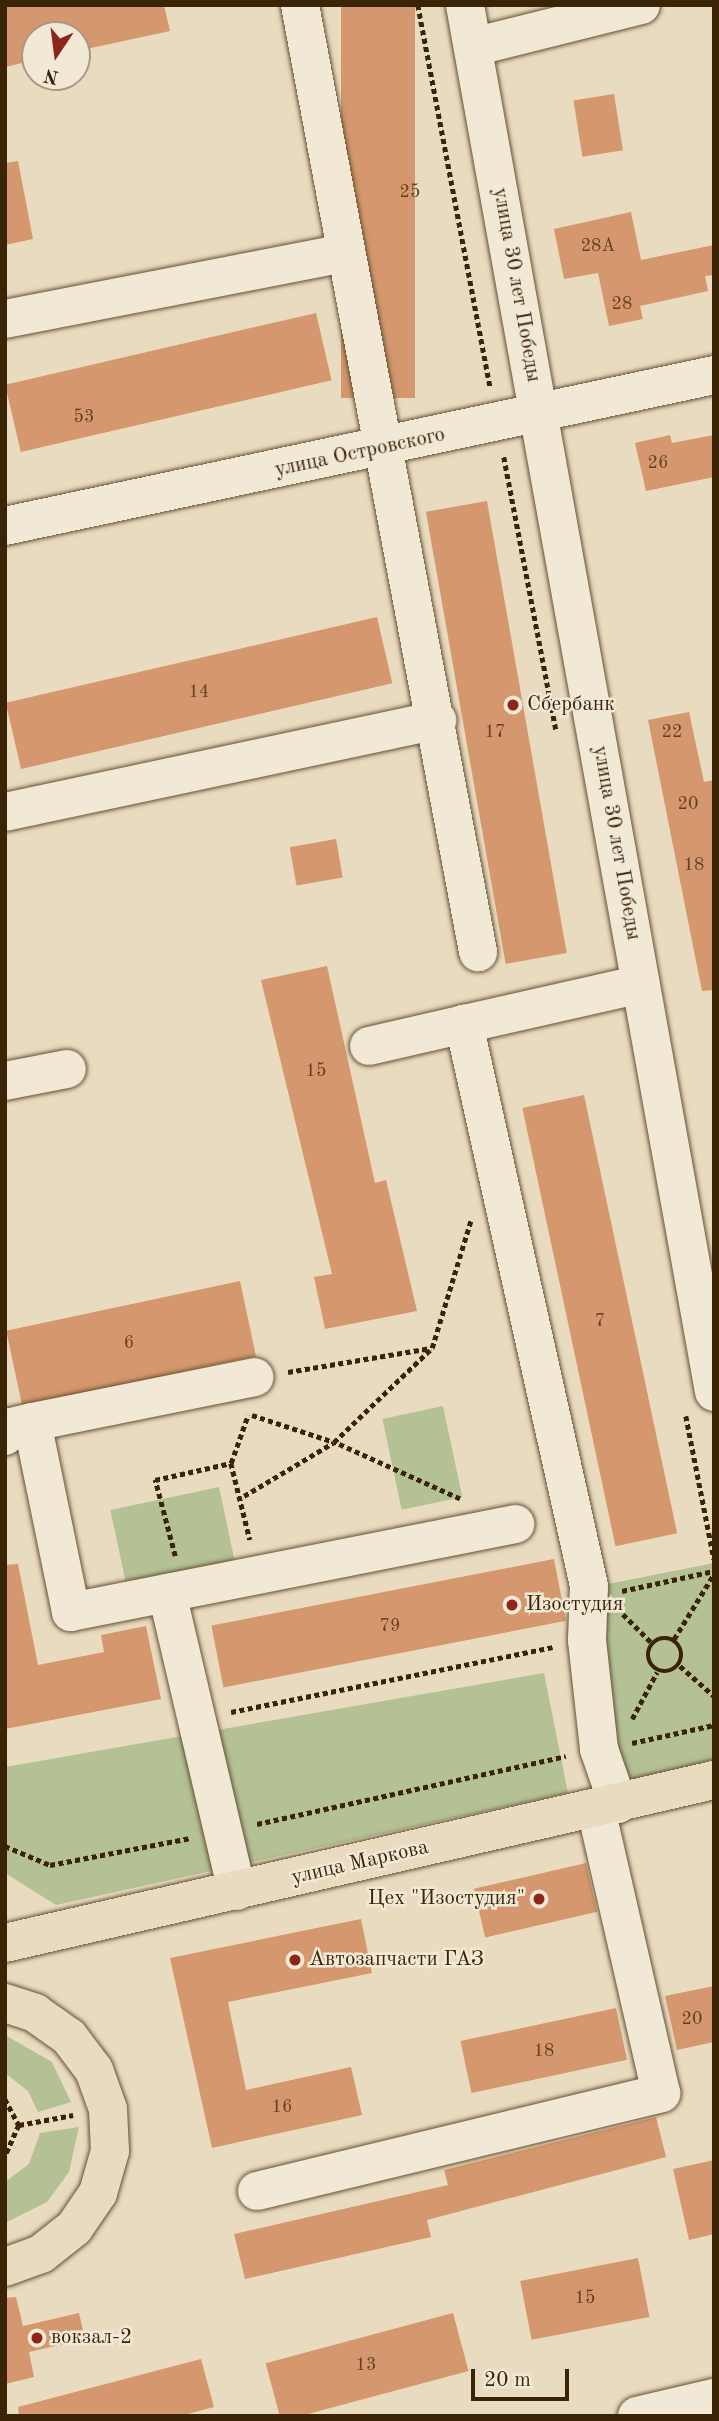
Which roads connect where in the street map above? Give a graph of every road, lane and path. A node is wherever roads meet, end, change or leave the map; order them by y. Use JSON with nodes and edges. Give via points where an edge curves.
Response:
{"nodes":[{"id":1,"x":300,"y":5,"type":"edge"},
{"id":2,"x":465,"y":5,"type":"edge"},
{"id":3,"x":641,"y":5,"type":"edge"},
{"id":4,"x":474,"y":47,"type":"junction"},
{"id":5,"x":345,"y":253,"type":"junction"},
{"id":6,"x":5,"y":319,"type":"edge"},
{"id":7,"x":714,"y":375,"type":"edge"},
{"id":8,"x":540,"y":416,"type":"junction"},
{"id":9,"x":382,"y":448,"type":"junction"},
{"id":10,"x":5,"y":526,"type":"edge"},
{"id":11,"x":437,"y":720,"type":"junction"},
{"id":12,"x":5,"y":812,"type":"edge"},
{"id":13,"x":478,"y":952,"type":"dead end"},
{"id":14,"x":641,"y":984,"type":"junction"},
{"id":15,"x":464,"y":1024,"type":"junction"},
{"id":16,"x":369,"y":1046,"type":"dead end"},
{"id":17,"x":67,"y":1069,"type":"dead end"},
{"id":18,"x":5,"y":1082,"type":"edge"},
{"id":19,"x":472,"y":1216,"type":"dead end"},
{"id":20,"x":432,"y":1348,"type":"junction"},
{"id":21,"x":714,"y":1392,"type":"edge"},
{"id":22,"x":252,"y":1396,"type":"junction"},
{"id":23,"x":235,"y":1409,"type":"dead end"},
{"id":24,"x":19,"y":1429,"type":"edge"},
{"id":25,"x":334,"y":1442,"type":"junction"},
{"id":26,"x":231,"y":1463,"type":"junction"},
{"id":27,"x":244,"y":1496,"type":"junction"},
{"id":28,"x":466,"y":1502,"type":"dead end"},
{"id":29,"x":515,"y":1524,"type":"dead end"},
{"id":30,"x":714,"y":1573,"type":"edge"},
{"id":31,"x":255,"y":1575,"type":"junction"},
{"id":32,"x":175,"y":1591,"type":"junction"},
{"id":33,"x":619,"y":1592,"type":"dead end"},
{"id":34,"x":614,"y":1605,"type":"dead end"},
{"id":35,"x":587,"y":1640,"type":"junction"},
{"id":36,"x":674,"y":1640,"type":"junction"},
{"id":37,"x":652,"y":1643,"type":"junction"},
{"id":38,"x":680,"y":1666,"type":"junction"},
{"id":39,"x":657,"y":1672,"type":"junction"},
{"id":40,"x":714,"y":1696,"type":"edge"},
{"id":41,"x":196,"y":1719,"type":"junction"},
{"id":42,"x":714,"y":1726,"type":"edge"},
{"id":43,"x":609,"y":1747,"type":"junction"},
{"id":44,"x":714,"y":1780,"type":"edge"},
{"id":45,"x":607,"y":1807,"type":"junction"},
{"id":46,"x":223,"y":1832,"type":"junction"},
{"id":47,"x":5,"y":1846,"type":"edge"},
{"id":48,"x":237,"y":1891,"type":"junction"},
{"id":49,"x":5,"y":1943,"type":"edge"},
{"id":50,"x":5,"y":2003,"type":"edge"},
{"id":51,"x":5,"y":2099,"type":"edge"},
{"id":52,"x":108,"y":2109,"type":"junction"},
{"id":53,"x":19,"y":2125,"type":"junction"},
{"id":54,"x":5,"y":2157,"type":"edge"},
{"id":55,"x":257,"y":2191,"type":"dead end"},
{"id":56,"x":5,"y":2267,"type":"edge"},
{"id":57,"x":714,"y":2398,"type":"edge"},
{"id":58,"x":637,"y":2416,"type":"edge"}],
"edges":[{"from":1,"to":5,"type":"street"},
{"from":2,"to":4,"type":"street","name":"улица 30 лет Победы"},
{"from":3,"to":4,"type":"street"},
{"from":4,"to":8,"type":"street","name":"улица 30 лет Победы"},
{"from":5,"to":6,"type":"street"},
{"from":5,"to":9,"type":"street"},
{"from":7,"to":8,"type":"street","name":"улица Островского"},
{"from":8,"to":9,"type":"street","name":"улица Островского"},
{"from":8,"to":14,"type":"street","name":"улица 30 лет Победы"},
{"from":9,"to":10,"type":"street","name":"улица Островского"},
{"from":9,"to":11,"type":"street"},
{"from":11,"to":12,"type":"street"},
{"from":11,"to":13,"type":"street"},
{"from":14,"to":15,"type":"street"},
{"from":14,"to":21,"type":"street","name":"улица 30 лет Победы"},
{"from":15,"to":16,"type":"street"},
{"from":15,"to":35,"type":"street","via":[[589,1586]]},
{"from":17,"to":18,"type":"street"},
{"from":19,"to":20,"type":"path"},
{"from":20,"to":22,"type":"path"},
{"from":20,"to":25,"type":"path"},
{"from":22,"to":23,"type":"path"},
{"from":22,"to":24,"type":"street"},
{"from":22,"to":25,"type":"path"},
{"from":22,"to":26,"type":"path"},
{"from":24,"to":32,"type":"street","via":[[71,1612]]},
{"from":25,"to":27,"type":"path"},
{"from":25,"to":28,"type":"path"},
{"from":26,"to":27,"type":"path"},
{"from":26,"to":32,"type":"path","via":[[155,1480]]},
{"from":27,"to":31,"type":"path"},
{"from":29,"to":31,"type":"street"},
{"from":30,"to":33,"type":"path"},
{"from":30,"to":36,"type":"path"},
{"from":31,"to":32,"type":"street"},
{"from":32,"to":41,"type":"street"},
{"from":34,"to":37,"type":"path"},
{"from":35,"to":41,"type":"path"},
{"from":35,"to":43,"type":"street"},
{"from":36,"to":37,"type":"path"},
{"from":36,"to":38,"type":"path","via":[[683,1651]]},
{"from":37,"to":39,"type":"path","via":[[647,1659]]},
{"from":38,"to":39,"type":"path"},
{"from":38,"to":40,"type":"path"},
{"from":39,"to":43,"type":"path"},
{"from":41,"to":46,"type":"street"},
{"from":42,"to":43,"type":"path"},
{"from":43,"to":45,"type":"street"},
{"from":43,"to":46,"type":"path"},
{"from":44,"to":45,"type":"main road","name":"улица Маркова"},
{"from":45,"to":48,"type":"main road","name":"улица Маркова"},
{"from":45,"to":55,"type":"street","via":[[660,2093]]},
{"from":46,"to":47,"type":"path","via":[[50,1865]]},
{"from":46,"to":48,"type":"street"},
{"from":48,"to":49,"type":"main road","name":"улица Маркова"},
{"from":50,"to":52,"type":"main road","via":[[35,2013],[69,2037],[94,2070]]},
{"from":51,"to":53,"type":"path"},
{"from":52,"to":53,"type":"path"},
{"from":52,"to":56,"type":"main road","via":[[110,2151],[98,2193],[74,2228],[41,2254]]},
{"from":53,"to":54,"type":"path"},
{"from":57,"to":58,"type":"street"}]}
